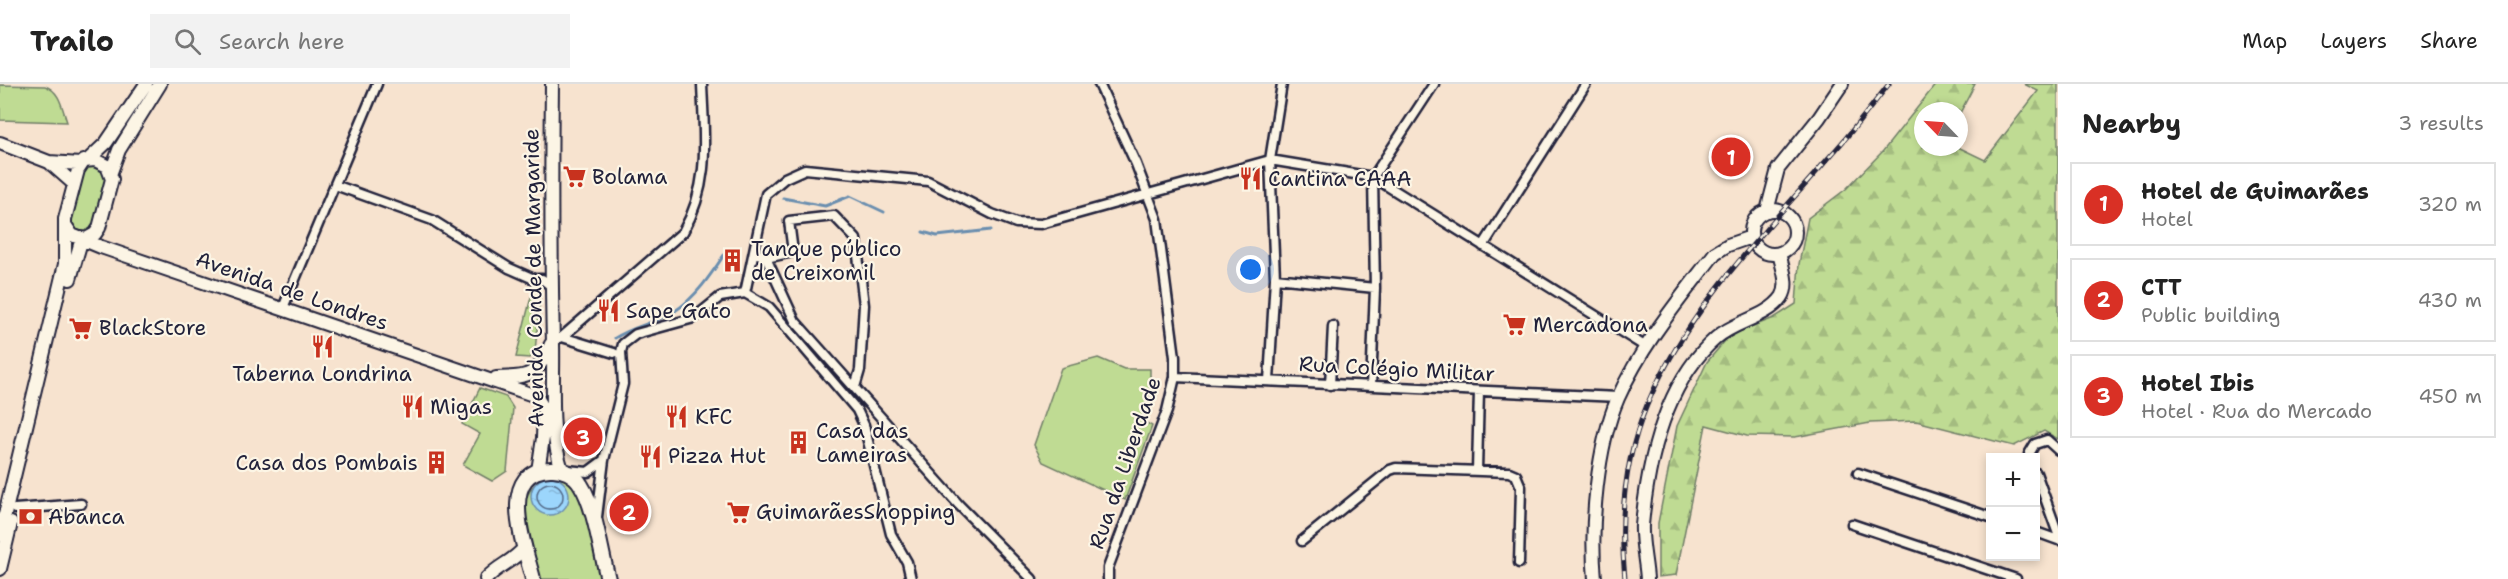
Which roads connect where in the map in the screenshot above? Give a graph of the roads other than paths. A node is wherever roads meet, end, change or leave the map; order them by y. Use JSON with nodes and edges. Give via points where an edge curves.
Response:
{"nodes":[{"id":1,"x":146,"y":84,"type":"edge"},
{"id":2,"x":160,"y":84,"type":"edge"},
{"id":3,"x":377,"y":84,"type":"edge"},
{"id":4,"x":552,"y":84,"type":"edge"},
{"id":5,"x":702,"y":84,"type":"edge"},
{"id":6,"x":1099,"y":84,"type":"edge"},
{"id":7,"x":1282,"y":84,"type":"edge"},
{"id":8,"x":1434,"y":84,"type":"edge"},
{"id":9,"x":1586,"y":84,"type":"edge"},
{"id":10,"x":1842,"y":84,"type":"edge"},
{"id":11,"x":0,"y":143,"type":"edge"},
{"id":12,"x":1270,"y":160,"type":"junction"},
{"id":13,"x":49,"y":162,"type":"junction"},
{"id":14,"x":85,"y":162,"type":"junction"},
{"id":15,"x":111,"y":172,"type":"junction"},
{"id":16,"x":1373,"y":177,"type":"junction"},
{"id":17,"x":74,"y":183,"type":"junction"},
{"id":18,"x":335,"y":185,"type":"junction"},
{"id":19,"x":1148,"y":194,"type":"junction"},
{"id":20,"x":1767,"y":211,"type":"junction"},
{"id":21,"x":66,"y":226,"type":"junction"},
{"id":22,"x":1751,"y":237,"type":"junction"},
{"id":23,"x":84,"y":239,"type":"junction"},
{"id":24,"x":1483,"y":246,"type":"junction"},
{"id":25,"x":100,"y":247,"type":"junction"},
{"id":26,"x":754,"y":252,"type":"junction"},
{"id":27,"x":1779,"y":253,"type":"junction"},
{"id":28,"x":766,"y":258,"type":"junction"},
{"id":29,"x":74,"y":265,"type":"junction"},
{"id":30,"x":1275,"y":278,"type":"junction"},
{"id":31,"x":552,"y":286,"type":"junction"},
{"id":32,"x":1375,"y":288,"type":"junction"},
{"id":33,"x":745,"y":293,"type":"junction"},
{"id":34,"x":283,"y":308,"type":"junction"},
{"id":35,"x":1333,"y":327,"type":"dead end"},
{"id":36,"x":557,"y":339,"type":"junction"},
{"id":37,"x":1646,"y":347,"type":"junction"},
{"id":38,"x":614,"y":353,"type":"dead end"},
{"id":39,"x":1174,"y":377,"type":"junction"},
{"id":40,"x":486,"y":378,"type":"junction"},
{"id":41,"x":1269,"y":381,"type":"junction"},
{"id":42,"x":1330,"y":385,"type":"junction"},
{"id":43,"x":1371,"y":386,"type":"junction"},
{"id":44,"x":855,"y":387,"type":"junction"},
{"id":45,"x":1479,"y":391,"type":"junction"},
{"id":46,"x":1618,"y":397,"type":"junction"},
{"id":47,"x":2058,"y":450,"type":"edge"},
{"id":48,"x":2030,"y":453,"type":"edge"},
{"id":49,"x":604,"y":460,"type":"junction"},
{"id":50,"x":562,"y":470,"type":"junction"},
{"id":51,"x":538,"y":471,"type":"junction"},
{"id":52,"x":1476,"y":471,"type":"junction"},
{"id":53,"x":1858,"y":473,"type":"dead end"},
{"id":54,"x":2040,"y":484,"type":"edge"},
{"id":55,"x":81,"y":504,"type":"dead end"},
{"id":56,"x":15,"y":509,"type":"junction"},
{"id":57,"x":1986,"y":516,"type":"edge"},
{"id":58,"x":1852,"y":524,"type":"dead end"},
{"id":59,"x":595,"y":528,"type":"junction"},
{"id":60,"x":2040,"y":533,"type":"edge"},
{"id":61,"x":2058,"y":534,"type":"edge"},
{"id":62,"x":0,"y":535,"type":"edge"},
{"id":63,"x":2058,"y":540,"type":"edge"},
{"id":64,"x":1302,"y":541,"type":"dead end"},
{"id":65,"x":525,"y":546,"type":"junction"},
{"id":66,"x":1519,"y":563,"type":"dead end"},
{"id":67,"x":0,"y":569,"type":"edge"},
{"id":68,"x":486,"y":579,"type":"edge"},
{"id":69,"x":533,"y":579,"type":"edge"},
{"id":70,"x":608,"y":579,"type":"edge"},
{"id":71,"x":911,"y":579,"type":"edge"},
{"id":72,"x":1032,"y":579,"type":"edge"},
{"id":73,"x":1108,"y":579,"type":"edge"},
{"id":74,"x":1595,"y":579,"type":"edge"},
{"id":75,"x":1647,"y":579,"type":"edge"},
{"id":76,"x":2016,"y":579,"type":"edge"}],
"edges":[{"from":1,"to":14,"type":"street","via":[[106,143]]},
{"from":2,"to":15,"type":"street","via":[[119,150]]},
{"from":3,"to":18,"type":"street"},
{"from":4,"to":31,"type":"street","name":"Avenida Conde de Margaride"},
{"from":5,"to":36,"type":"street","via":[[705,167],[683,232]]},
{"from":6,"to":19,"type":"street","name":"Rua da Liberdade"},
{"from":7,"to":12,"type":"street"},
{"from":8,"to":16,"type":"street"},
{"from":9,"to":24,"type":"street"},
{"from":10,"to":20,"type":"street","via":[[1778,169]]},
{"from":11,"to":13,"type":"street"},
{"from":12,"to":16,"type":"street"},
{"from":12,"to":19,"type":"street"},
{"from":12,"to":30,"type":"street"},
{"from":13,"to":14,"type":"street"},
{"from":13,"to":17,"type":"street"},
{"from":14,"to":15,"type":"street","via":[[102,161]]},
{"from":14,"to":17,"type":"street"},
{"from":15,"to":23,"type":"street","via":[[99,228]]},
{"from":16,"to":24,"type":"street"},
{"from":16,"to":32,"type":"street"},
{"from":17,"to":21,"type":"street"},
{"from":18,"to":31,"type":"street","via":[[432,220],[508,268]]},
{"from":18,"to":34,"type":"street"},
{"from":19,"to":26,"type":"street","via":[[1041,224],[1016,223],[928,181],[805,169],[785,178],[766,194]]},
{"from":19,"to":39,"type":"street","name":"Rua da Liberdade","via":[[1157,219],[1175,357]]},
{"from":20,"to":22,"type":"street","via":[[1754,220]]},
{"from":20,"to":27,"type":"street","via":[[1784,213],[1794,226],[1790,246]]},
{"from":21,"to":23,"type":"street","name":"Avenida de Londres"},
{"from":21,"to":62,"type":"street","via":[[65,264]]},
{"from":22,"to":27,"type":"street","via":[[1764,253]]},
{"from":22,"to":37,"type":"street","via":[[1715,253]]},
{"from":23,"to":25,"type":"street","name":"Avenida de Londres"},
{"from":23,"to":29,"type":"street"},
{"from":24,"to":37,"type":"street"},
{"from":25,"to":29,"type":"street","via":[[86,245]]},
{"from":25,"to":34,"type":"street","name":"Avenida de Londres"},
{"from":26,"to":28,"type":"street"},
{"from":26,"to":33,"type":"street"},
{"from":27,"to":75,"type":"street","via":[[1786,283],[1783,295],[1774,307],[1723,332],[1700,352],[1668,409],[1650,468],[1642,527]]},
{"from":28,"to":44,"type":"street","via":[[795,321]]},
{"from":28,"to":44,"type":"street","via":[[792,252],[789,222],[834,216],[856,239],[864,305],[860,370]]},
{"from":29,"to":56,"type":"street"},
{"from":30,"to":32,"type":"street"},
{"from":30,"to":41,"type":"street"},
{"from":31,"to":36,"type":"street","name":"Avenida Conde de Margaride"},
{"from":32,"to":43,"type":"street"},
{"from":33,"to":49,"type":"street","via":[[720,297],[694,318],[636,334],[623,344],[622,384]]},
{"from":33,"to":71,"type":"street","via":[[769,307],[857,410],[891,534],[907,562]]},
{"from":34,"to":40,"type":"street","name":"Avenida de Londres"},
{"from":35,"to":42,"type":"street"},
{"from":36,"to":38,"type":"street"},
{"from":36,"to":40,"type":"street","name":"Avenida de Londres","via":[[540,368],[528,376]]},
{"from":36,"to":50,"type":"street","name":"Avenida Conde de Margaride","via":[[556,451]]},
{"from":37,"to":46,"type":"street"},
{"from":39,"to":41,"type":"street","name":"Rua Colégio Militar"},
{"from":39,"to":73,"type":"street","name":"Rua da Liberdade","via":[[1167,411],[1108,568]]},
{"from":40,"to":51,"type":"street","name":"Avenida de Londres","via":[[536,396],[544,409]]},
{"from":41,"to":42,"type":"street","name":"Rua Colégio Militar"},
{"from":42,"to":43,"type":"street","name":"Rua Colégio Militar"},
{"from":43,"to":45,"type":"street","name":"Rua Colégio Militar"},
{"from":44,"to":72,"type":"street"},
{"from":45,"to":46,"type":"street","name":"Rua Colégio Militar"},
{"from":45,"to":52,"type":"street"},
{"from":46,"to":74,"type":"street","via":[[1606,436],[1597,494],[1593,533]]},
{"from":47,"to":48,"type":"street","via":[[2048,440],[2035,444]]},
{"from":49,"to":50,"type":"street","via":[[588,472]]},
{"from":49,"to":59,"type":"street"},
{"from":50,"to":51,"type":"main road"},
{"from":50,"to":59,"type":"main road","via":[[580,483]]},
{"from":51,"to":65,"type":"main road","via":[[525,481],[517,501]]},
{"from":52,"to":64,"type":"street","via":[[1390,470]]},
{"from":52,"to":66,"type":"street","via":[[1509,472],[1520,481]]},
{"from":53,"to":57,"type":"street"},
{"from":54,"to":61,"type":"street"},
{"from":55,"to":56,"type":"street"},
{"from":56,"to":67,"type":"street"},
{"from":58,"to":76,"type":"street"},
{"from":59,"to":70,"type":"main road"},
{"from":60,"to":63,"type":"street"},
{"from":65,"to":68,"type":"street","via":[[516,558]]},
{"from":65,"to":69,"type":"main road"}]}
